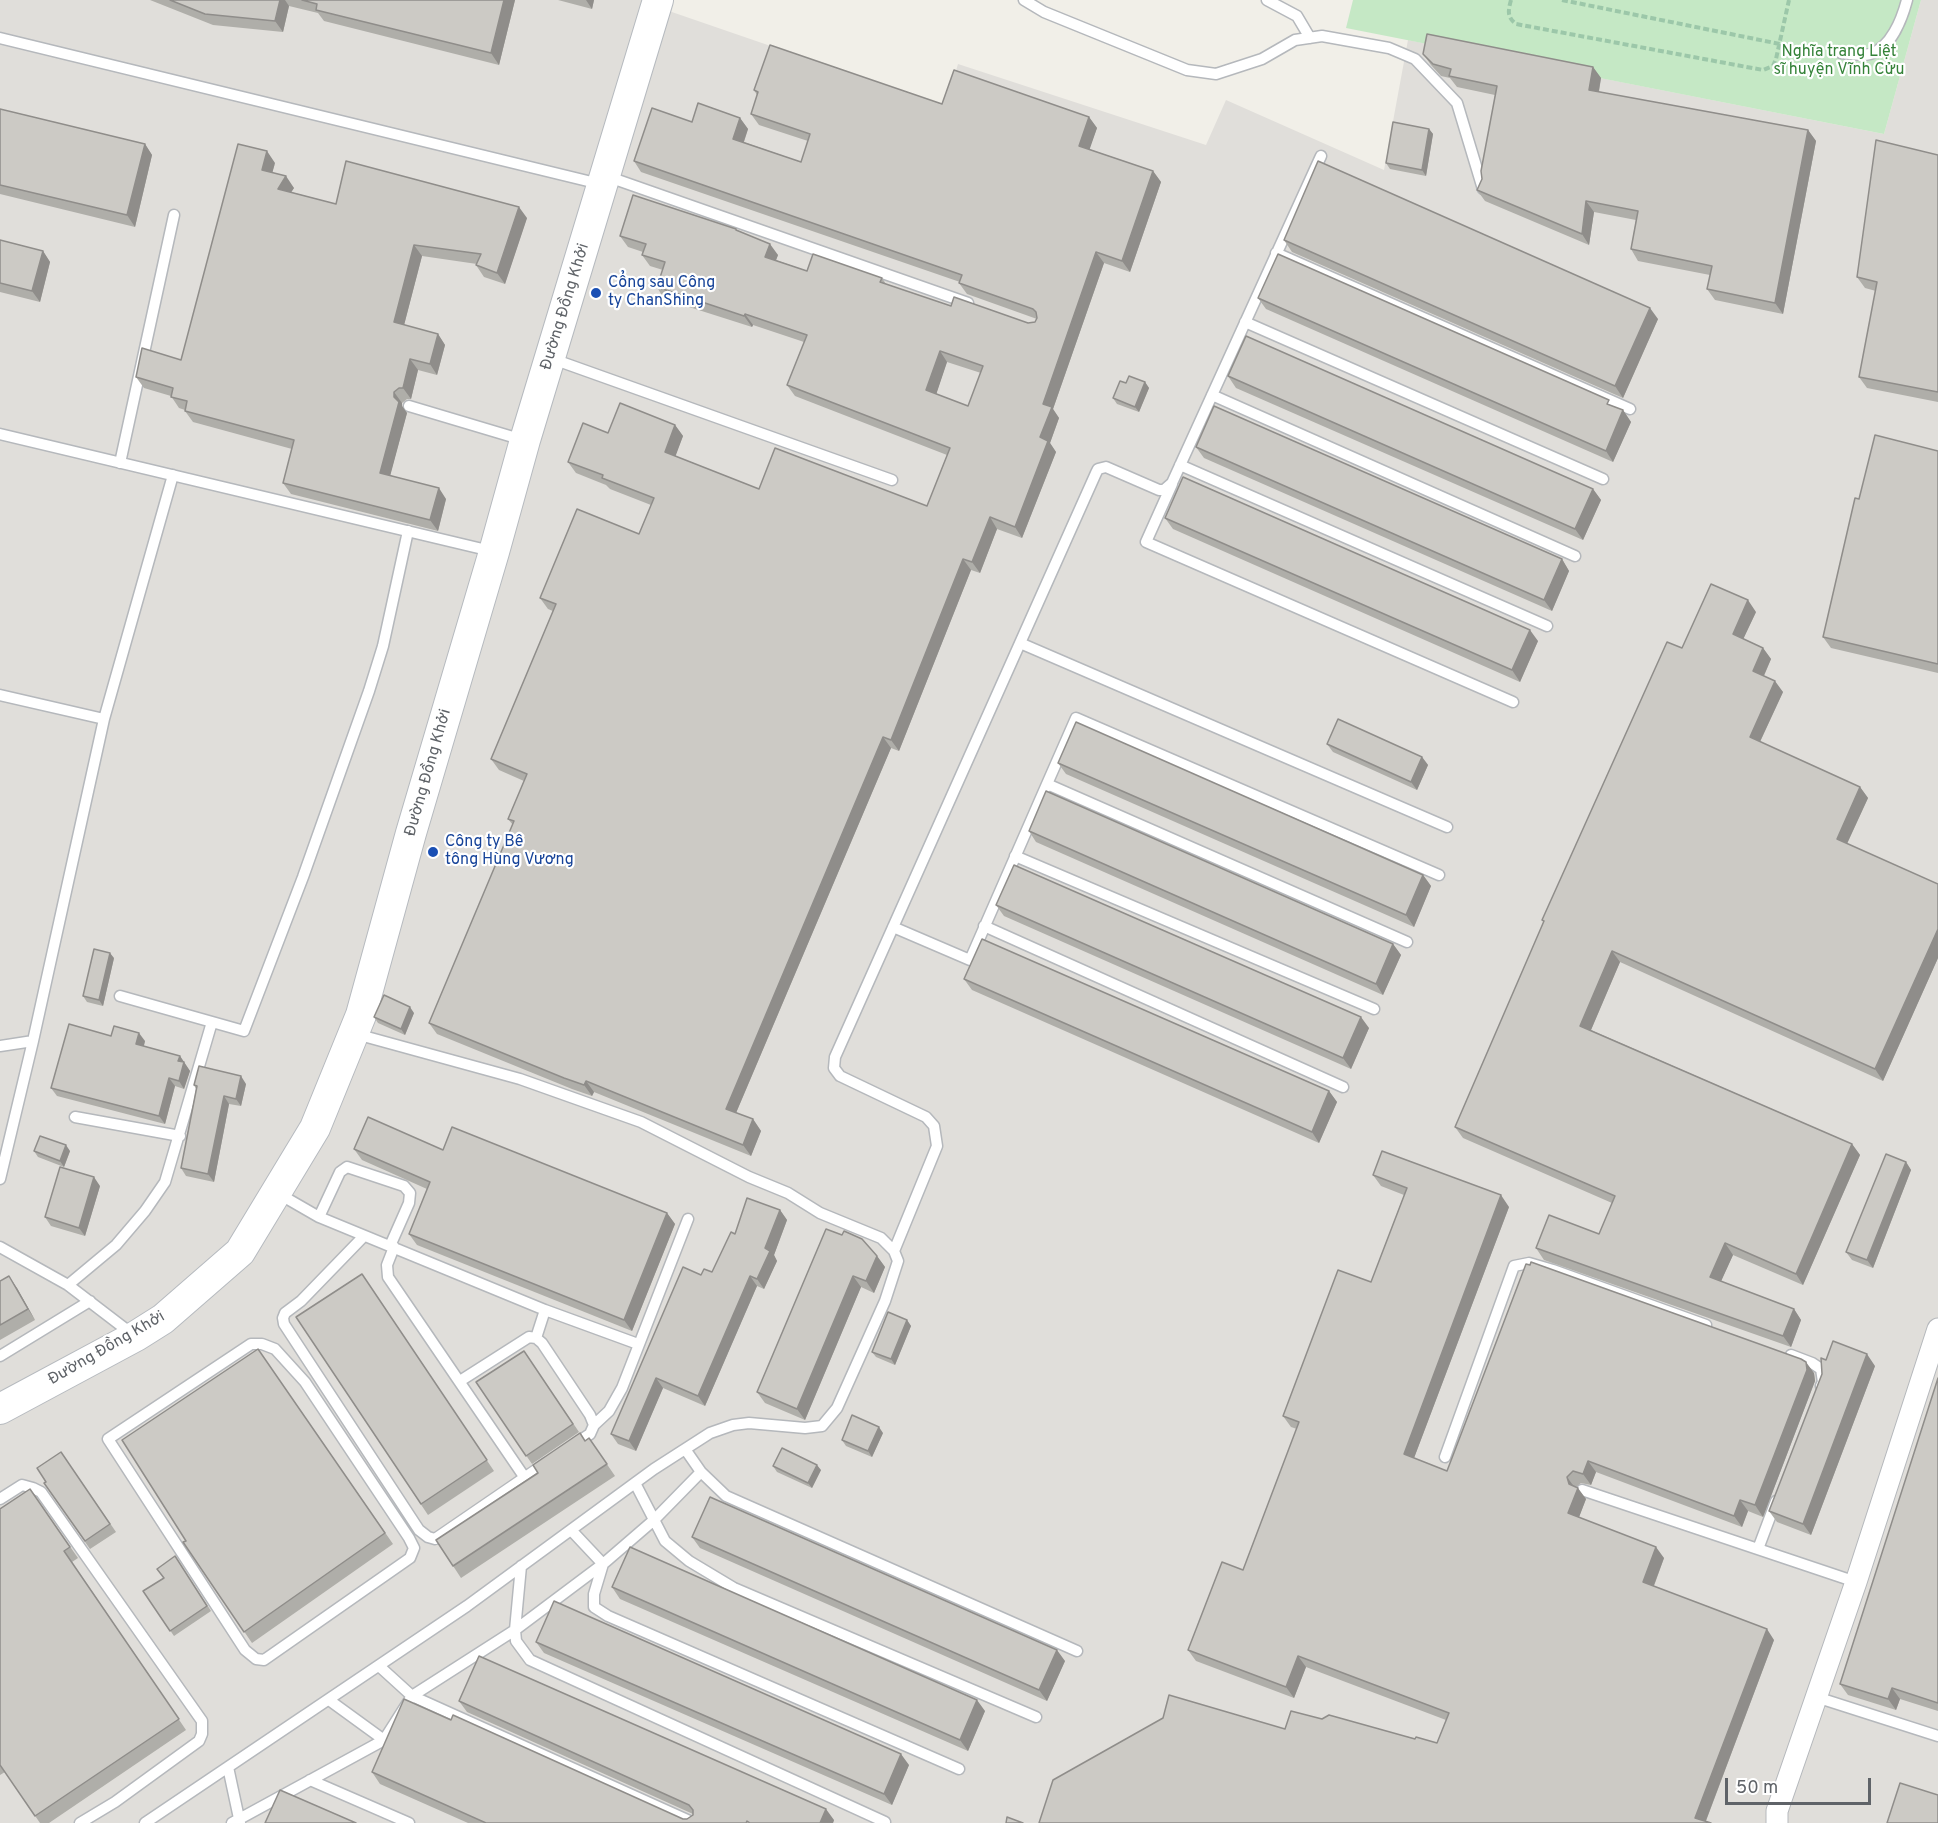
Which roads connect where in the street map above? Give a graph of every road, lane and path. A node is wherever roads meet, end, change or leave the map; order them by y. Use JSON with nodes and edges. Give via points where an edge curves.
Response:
{"nodes":[{"id":1,"x":658,"y":0,"type":"edge"},
{"id":2,"x":1024,"y":0,"type":"edge"},
{"id":3,"x":1268,"y":0,"type":"edge"},
{"id":4,"x":1510,"y":0,"type":"edge"},
{"id":5,"x":1562,"y":0,"type":"edge"},
{"id":6,"x":1790,"y":0,"type":"edge"},
{"id":7,"x":1907,"y":0,"type":"edge"},
{"id":8,"x":0,"y":38,"type":"edge"},
{"id":9,"x":1310,"y":38,"type":"junction"},
{"id":10,"x":1780,"y":44,"type":"junction"},
{"id":11,"x":1841,"y":53,"type":"dead end"},
{"id":12,"x":1321,"y":156,"type":"dead end"},
{"id":13,"x":604,"y":180,"type":"junction"},
{"id":14,"x":1484,"y":189,"type":"edge"},
{"id":15,"x":174,"y":215,"type":"dead end"},
{"id":16,"x":1276,"y":253,"type":"junction"},
{"id":17,"x":982,"y":308,"type":"edge"},
{"id":18,"x":1245,"y":322,"type":"junction"},
{"id":19,"x":550,"y":358,"type":"junction"},
{"id":20,"x":1212,"y":395,"type":"junction"},
{"id":21,"x":409,"y":406,"type":"dead end"},
{"id":22,"x":1630,"y":409,"type":"dead end"},
{"id":23,"x":0,"y":434,"type":"edge"},
{"id":24,"x":525,"y":440,"type":"junction"},
{"id":25,"x":120,"y":463,"type":"junction"},
{"id":26,"x":1180,"y":465,"type":"junction"},
{"id":27,"x":173,"y":475,"type":"junction"},
{"id":28,"x":1603,"y":479,"type":"dead end"},
{"id":29,"x":892,"y":480,"type":"dead end"},
{"id":30,"x":1172,"y":483,"type":"junction"},
{"id":31,"x":408,"y":531,"type":"junction"},
{"id":32,"x":494,"y":552,"type":"junction"},
{"id":33,"x":1575,"y":556,"type":"dead end"},
{"id":34,"x":1547,"y":626,"type":"dead end"},
{"id":35,"x":1020,"y":643,"type":"junction"},
{"id":36,"x":0,"y":695,"type":"edge"},
{"id":37,"x":1513,"y":702,"type":"dead end"},
{"id":38,"x":104,"y":719,"type":"junction"},
{"id":39,"x":1047,"y":784,"type":"junction"},
{"id":40,"x":1447,"y":827,"type":"dead end"},
{"id":41,"x":1015,"y":856,"type":"junction"},
{"id":42,"x":1439,"y":875,"type":"dead end"},
{"id":43,"x":984,"y":926,"type":"junction"},
{"id":44,"x":893,"y":927,"type":"junction"},
{"id":45,"x":1407,"y":942,"type":"dead end"},
{"id":46,"x":120,"y":996,"type":"dead end"},
{"id":47,"x":1374,"y":1009,"type":"dead end"},
{"id":48,"x":212,"y":1022,"type":"junction"},
{"id":49,"x":353,"y":1033,"type":"junction"},
{"id":50,"x":33,"y":1041,"type":"junction"},
{"id":51,"x":0,"y":1046,"type":"edge"},
{"id":52,"x":1343,"y":1087,"type":"dead end"},
{"id":53,"x":75,"y":1118,"type":"dead end"},
{"id":54,"x":180,"y":1136,"type":"junction"},
{"id":55,"x":0,"y":1179,"type":"edge"},
{"id":56,"x":286,"y":1198,"type":"dead end"},
{"id":57,"x":319,"y":1217,"type":"junction"},
{"id":58,"x":688,"y":1219,"type":"dead end"},
{"id":59,"x":364,"y":1236,"type":"junction"},
{"id":60,"x":392,"y":1247,"type":"junction"},
{"id":61,"x":5,"y":1250,"type":"edge"},
{"id":62,"x":894,"y":1251,"type":"junction"},
{"id":63,"x":0,"y":1259,"type":"edge"},
{"id":64,"x":68,"y":1285,"type":"junction"},
{"id":65,"x":90,"y":1301,"type":"junction"},
{"id":66,"x":545,"y":1310,"type":"junction"},
{"id":67,"x":1938,"y":1329,"type":"edge"},
{"id":68,"x":1722,"y":1330,"type":"edge"},
{"id":69,"x":136,"y":1336,"type":"junction"},
{"id":70,"x":536,"y":1338,"type":"junction"},
{"id":71,"x":638,"y":1344,"type":"junction"},
{"id":72,"x":1778,"y":1351,"type":"edge"},
{"id":73,"x":0,"y":1356,"type":"edge"},
{"id":74,"x":460,"y":1381,"type":"junction"},
{"id":75,"x":1819,"y":1393,"type":"edge"},
{"id":76,"x":0,"y":1409,"type":"edge"},
{"id":77,"x":594,"y":1425,"type":"junction"},
{"id":78,"x":108,"y":1438,"type":"joint"},
{"id":79,"x":685,"y":1449,"type":"junction"},
{"id":80,"x":1445,"y":1456,"type":"dead end"},
{"id":81,"x":701,"y":1472,"type":"junction"},
{"id":82,"x":525,"y":1478,"type":"junction"},
{"id":83,"x":635,"y":1483,"type":"junction"},
{"id":84,"x":1582,"y":1490,"type":"edge"},
{"id":85,"x":1779,"y":1493,"type":"edge"},
{"id":86,"x":0,"y":1499,"type":"edge"},
{"id":87,"x":654,"y":1520,"type":"junction"},
{"id":88,"x":570,"y":1530,"type":"junction"},
{"id":89,"x":1758,"y":1549,"type":"junction"},
{"id":90,"x":603,"y":1564,"type":"junction"},
{"id":91,"x":521,"y":1566,"type":"junction"},
{"id":92,"x":1856,"y":1582,"type":"junction"},
{"id":93,"x":515,"y":1630,"type":"junction"},
{"id":94,"x":1077,"y":1652,"type":"dead end"},
{"id":95,"x":379,"y":1666,"type":"junction"},
{"id":96,"x":412,"y":1696,"type":"junction"},
{"id":97,"x":1816,"y":1696,"type":"junction"},
{"id":98,"x":329,"y":1700,"type":"junction"},
{"id":99,"x":1036,"y":1717,"type":"dead end"},
{"id":100,"x":1938,"y":1736,"type":"edge"},
{"id":101,"x":384,"y":1740,"type":"junction"},
{"id":102,"x":228,"y":1767,"type":"junction"},
{"id":103,"x":959,"y":1769,"type":"dead end"},
{"id":104,"x":310,"y":1780,"type":"junction"},
{"id":105,"x":237,"y":1822,"type":"edge"},
{"id":106,"x":885,"y":1822,"type":"edge"},
{"id":107,"x":80,"y":1823,"type":"edge"},
{"id":108,"x":145,"y":1823,"type":"edge"},
{"id":109,"x":409,"y":1823,"type":"edge"},
{"id":110,"x":694,"y":1823,"type":"edge"},
{"id":111,"x":1777,"y":1823,"type":"edge"}],
"edges":[{"from":1,"to":13,"type":"main road","name":"Đường Đồng Khởi"},
{"from":2,"to":9,"type":"lane","via":[[1044,12],[1187,70],[1216,74],[1262,58],[1295,40]]},
{"from":3,"to":9,"type":"lane","via":[[1297,16]]},
{"from":4,"to":10,"type":"path","via":[[1510,20],[1516,24],[1763,70],[1773,66]]},
{"from":5,"to":10,"type":"path"},
{"from":6,"to":10,"type":"path"},
{"from":7,"to":11,"type":"lane","via":[[1888,41],[1871,54]]},
{"from":8,"to":13,"type":"lane"},
{"from":9,"to":14,"type":"lane","via":[[1322,36],[1389,48],[1415,59],[1457,103]]},
{"from":12,"to":16,"type":"lane"},
{"from":13,"to":17,"type":"lane"},
{"from":13,"to":19,"type":"main road","name":"Đường Đồng Khởi"},
{"from":15,"to":25,"type":"lane"},
{"from":16,"to":18,"type":"lane"},
{"from":16,"to":22,"type":"lane"},
{"from":18,"to":20,"type":"lane"},
{"from":18,"to":28,"type":"lane"},
{"from":19,"to":24,"type":"main road","name":"Đường Đồng Khởi"},
{"from":19,"to":29,"type":"lane"},
{"from":20,"to":26,"type":"lane"},
{"from":20,"to":33,"type":"lane"},
{"from":21,"to":24,"type":"lane"},
{"from":23,"to":25,"type":"lane"},
{"from":24,"to":32,"type":"main road","name":"Đường Đồng Khởi"},
{"from":25,"to":27,"type":"lane"},
{"from":26,"to":30,"type":"lane"},
{"from":26,"to":34,"type":"lane"},
{"from":27,"to":31,"type":"lane"},
{"from":27,"to":38,"type":"lane"},
{"from":30,"to":35,"type":"lane","via":[[1159,490],[1106,467],[1098,469]]},
{"from":30,"to":37,"type":"lane","via":[[1146,542]]},
{"from":31,"to":32,"type":"lane"},
{"from":31,"to":48,"type":"lane","via":[[369,691],[244,1031]]},
{"from":32,"to":49,"type":"main road","name":"Đường Đồng Khởi"},
{"from":35,"to":40,"type":"lane"},
{"from":35,"to":44,"type":"lane"},
{"from":36,"to":38,"type":"lane"},
{"from":38,"to":50,"type":"lane"},
{"from":39,"to":41,"type":"lane"},
{"from":39,"to":42,"type":"lane","via":[[1076,718]]},
{"from":39,"to":45,"type":"lane"},
{"from":41,"to":43,"type":"lane"},
{"from":41,"to":47,"type":"lane"},
{"from":43,"to":44,"type":"lane","via":[[970,960]]},
{"from":43,"to":52,"type":"lane"},
{"from":44,"to":62,"type":"lane","via":[[834,1068],[840,1076],[926,1117],[934,1126],[937,1146]]},
{"from":46,"to":48,"type":"lane"},
{"from":48,"to":54,"type":"lane"},
{"from":49,"to":62,"type":"lane","via":[[520,1078],[641,1122],[749,1178],[788,1193],[820,1213],[881,1238]]},
{"from":49,"to":69,"type":"main road","name":"Đường Đồng Khởi","via":[[315,1128],[240,1252],[163,1319]]},
{"from":50,"to":51,"type":"lane"},
{"from":50,"to":55,"type":"lane"},
{"from":53,"to":54,"type":"lane"},
{"from":54,"to":64,"type":"lane","via":[[165,1182],[145,1212],[116,1245]]},
{"from":56,"to":57,"type":"lane"},
{"from":57,"to":59,"type":"lane"},
{"from":57,"to":60,"type":"lane","via":[[340,1172],[347,1167],[404,1186],[410,1193],[409,1203]]},
{"from":58,"to":71,"type":"lane"},
{"from":59,"to":60,"type":"lane"},
{"from":59,"to":82,"type":"lane","via":[[285,1313],[284,1324],[419,1530],[435,1539]]},
{"from":60,"to":66,"type":"lane"},
{"from":60,"to":74,"type":"lane","via":[[388,1277]]},
{"from":61,"to":63,"type":"lane"},
{"from":61,"to":64,"type":"lane"},
{"from":62,"to":79,"type":"lane","via":[[898,1261],[885,1300],[837,1408],[822,1426],[733,1425],[710,1433]]},
{"from":64,"to":65,"type":"lane"},
{"from":65,"to":69,"type":"lane"},
{"from":65,"to":73,"type":"lane"},
{"from":66,"to":70,"type":"lane"},
{"from":66,"to":71,"type":"lane"},
{"from":67,"to":92,"type":"street"},
{"from":68,"to":80,"type":"lane","via":[[1553,1270],[1529,1263],[1514,1266]]},
{"from":69,"to":76,"type":"main road","name":"Đường Đồng Khởi"},
{"from":70,"to":74,"type":"lane"},
{"from":70,"to":77,"type":"lane"},
{"from":71,"to":77,"type":"lane","via":[[622,1388],[609,1411]]},
{"from":72,"to":75,"type":"lane","via":[[1821,1369],[1823,1382]]},
{"from":74,"to":82,"type":"lane"},
{"from":77,"to":82,"type":"lane","via":[[590,1434]]},
{"from":78,"to":78,"type":"lane","via":[[251,1344],[276,1349],[305,1382],[414,1548],[410,1558],[378,1581],[264,1660],[256,1659],[245,1650]]},
{"from":79,"to":81,"type":"lane"},
{"from":79,"to":83,"type":"lane"},
{"from":81,"to":87,"type":"lane"},
{"from":81,"to":94,"type":"lane","via":[[726,1496]]},
{"from":83,"to":87,"type":"lane"},
{"from":83,"to":88,"type":"lane"},
{"from":84,"to":89,"type":"lane"},
{"from":85,"to":89,"type":"lane"},
{"from":86,"to":107,"type":"lane","via":[[22,1485],[40,1492],[202,1721],[199,1741]]},
{"from":87,"to":90,"type":"lane"},
{"from":87,"to":99,"type":"lane","via":[[665,1541],[689,1561],[734,1588]]},
{"from":88,"to":90,"type":"lane"},
{"from":88,"to":91,"type":"lane"},
{"from":89,"to":92,"type":"lane"},
{"from":90,"to":93,"type":"lane"},
{"from":90,"to":103,"type":"lane","via":[[594,1607],[608,1616]]},
{"from":91,"to":93,"type":"lane"},
{"from":91,"to":95,"type":"lane"},
{"from":92,"to":97,"type":"street"},
{"from":93,"to":96,"type":"lane"},
{"from":93,"to":106,"type":"lane","via":[[516,1641],[530,1660]]},
{"from":95,"to":96,"type":"lane"},
{"from":95,"to":98,"type":"lane"},
{"from":96,"to":101,"type":"lane"},
{"from":96,"to":110,"type":"lane"},
{"from":97,"to":100,"type":"lane"},
{"from":97,"to":111,"type":"street","via":[[1777,1811]]},
{"from":98,"to":101,"type":"lane"},
{"from":98,"to":102,"type":"lane"},
{"from":101,"to":104,"type":"lane"},
{"from":102,"to":105,"type":"lane"},
{"from":102,"to":108,"type":"lane"},
{"from":104,"to":105,"type":"lane"},
{"from":104,"to":109,"type":"lane"}]}
